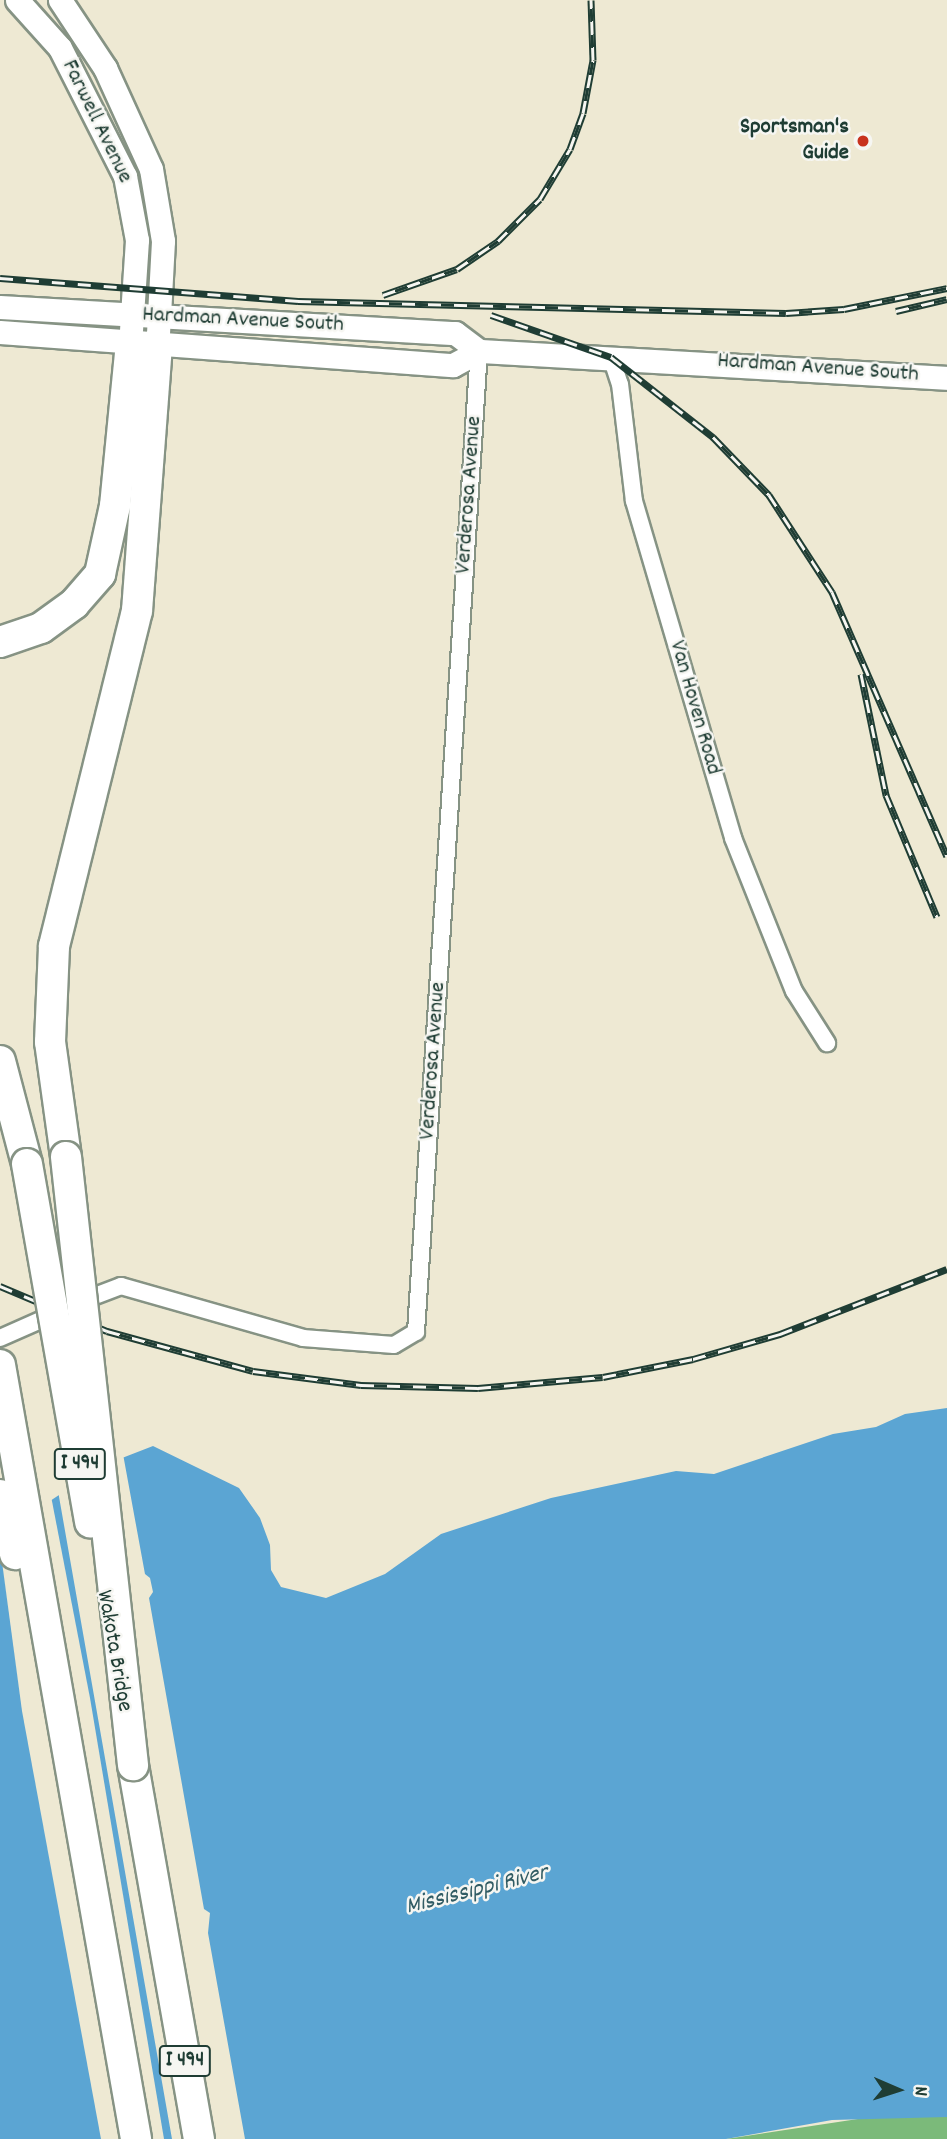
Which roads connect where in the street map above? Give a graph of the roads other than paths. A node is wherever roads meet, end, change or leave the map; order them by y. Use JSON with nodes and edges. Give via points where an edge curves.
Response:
{"nodes":[{"id":1,"x":17,"y":0,"type":"edge"},
{"id":2,"x":62,"y":1,"type":"edge"},
{"id":3,"x":41,"y":22,"type":"junction"},
{"id":4,"x":0,"y":307,"type":"edge"},
{"id":5,"x":145,"y":329,"type":"junction"},
{"id":6,"x":0,"y":332,"type":"edge"},
{"id":7,"x":479,"y":351,"type":"junction"},
{"id":8,"x":611,"y":356,"type":"junction"},
{"id":9,"x":947,"y":378,"type":"edge"},
{"id":10,"x":0,"y":642,"type":"edge"},
{"id":11,"x":827,"y":1043,"type":"dead end"},
{"id":12,"x":0,"y":1061,"type":"edge"},
{"id":13,"x":0,"y":1338,"type":"edge"},
{"id":14,"x":0,"y":1365,"type":"edge"},
{"id":15,"x":0,"y":1495,"type":"edge"},
{"id":16,"x":133,"y":1765,"type":"junction"},
{"id":17,"x":73,"y":1778,"type":"junction"},
{"id":18,"x":171,"y":1982,"type":"junction"},
{"id":19,"x":111,"y":1998,"type":"junction"},
{"id":20,"x":125,"y":2139,"type":"edge"},
{"id":21,"x":136,"y":2139,"type":"edge"},
{"id":22,"x":199,"y":2139,"type":"edge"},
{"id":23,"x":212,"y":2139,"type":"edge"}],
"edges":[{"from":1,"to":3,"type":"street"},
{"from":2,"to":3,"type":"street","name":"Farwell Avenue"},
{"from":2,"to":5,"type":"street","name":"Farwell Avenue","via":[[105,68],[151,169],[163,241]]},
{"from":3,"to":5,"type":"street","name":"Farwell Avenue","via":[[79,83],[128,186]]},
{"from":4,"to":5,"type":"street","name":"Hardman Avenue South"},
{"from":5,"to":6,"type":"street","name":"Hardman Avenue South"},
{"from":5,"to":7,"type":"street","name":"Hardman Avenue South","via":[[453,365]]},
{"from":5,"to":7,"type":"street","name":"Hardman Avenue South","via":[[455,333]]},
{"from":5,"to":10,"type":"highway","via":[[100,574],[74,604],[41,628]]},
{"from":5,"to":16,"type":"highway","bridge":true,"via":[[137,611],[54,946],[50,1042]]},
{"from":7,"to":8,"type":"street","name":"Hardman Avenue South"},
{"from":7,"to":13,"type":"street","name":"Verderosa Avenue","via":[[416,1332],[394,1345],[303,1338],[121,1286]]},
{"from":8,"to":9,"type":"street","name":"Hardman Avenue South"},
{"from":8,"to":11,"type":"street","name":"Van Hoven Road","via":[[620,384],[634,501],[733,838],[794,991]]},
{"from":12,"to":16,"type":"highway","name":"Wakota Bridge","number":"I 494","bridge":true,"via":[[27,1164]]},
{"from":14,"to":17,"type":"highway","number":"I 494"},
{"from":15,"to":17,"type":"highway"},
{"from":16,"to":18,"type":"highway","name":"Wakota Bridge","number":"I 494"},
{"from":17,"to":19,"type":"highway","number":"I 494"},
{"from":18,"to":22,"type":"highway","name":"Wakota Bridge","number":"I 494"},
{"from":18,"to":23,"type":"highway"},
{"from":19,"to":20,"type":"highway"},
{"from":19,"to":21,"type":"highway","number":"I 494"}]}
